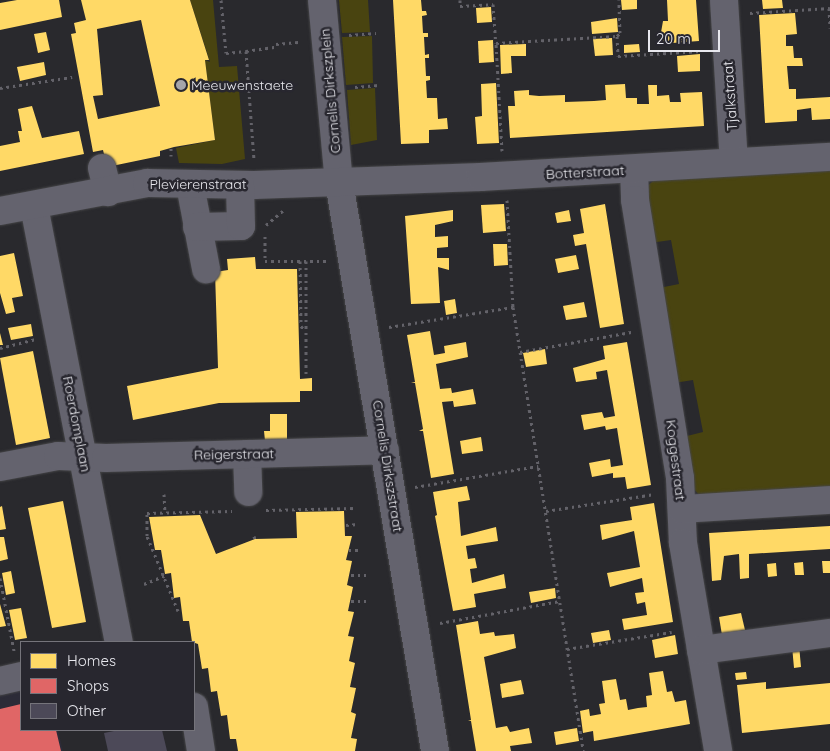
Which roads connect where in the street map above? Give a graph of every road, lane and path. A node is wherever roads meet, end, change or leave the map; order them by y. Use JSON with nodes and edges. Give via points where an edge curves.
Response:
{"nodes":[{"id":1,"x":222,"y":0,"type":"edge"},
{"id":2,"x":322,"y":0,"type":"edge"},
{"id":3,"x":460,"y":0,"type":"edge"},
{"id":4,"x":618,"y":0,"type":"edge"},
{"id":5,"x":734,"y":7,"type":"edge"},
{"id":6,"x":829,"y":8,"type":"edge"},
{"id":7,"x":830,"y":28,"type":"edge"},
{"id":8,"x":617,"y":36,"type":"junction"},
{"id":9,"x":309,"y":41,"type":"dead end"},
{"id":10,"x":496,"y":43,"type":"junction"},
{"id":11,"x":246,"y":51,"type":"junction"},
{"id":12,"x":704,"y":51,"type":"dead end"},
{"id":13,"x":72,"y":77,"type":"dead end"},
{"id":14,"x":0,"y":88,"type":"edge"},
{"id":15,"x":171,"y":148,"type":"dead end"},
{"id":16,"x":828,"y":150,"type":"edge"},
{"id":17,"x":502,"y":155,"type":"dead end"},
{"id":18,"x":164,"y":158,"type":"dead end"},
{"id":19,"x":734,"y":162,"type":"junction"},
{"id":20,"x":634,"y":169,"type":"junction"},
{"id":21,"x":247,"y":176,"type":"junction"},
{"id":22,"x":339,"y":182,"type":"junction"},
{"id":23,"x":190,"y":186,"type":"junction"},
{"id":24,"x":507,"y":204,"type":"dead end"},
{"id":25,"x":34,"y":206,"type":"junction"},
{"id":26,"x":0,"y":211,"type":"edge"},
{"id":27,"x":265,"y":226,"type":"dead end"},
{"id":28,"x":197,"y":227,"type":"junction"},
{"id":29,"x":336,"y":260,"type":"dead end"},
{"id":30,"x":300,"y":261,"type":"junction"},
{"id":31,"x":306,"y":261,"type":"junction"},
{"id":32,"x":206,"y":269,"type":"dead end"},
{"id":33,"x":513,"y":307,"type":"junction"},
{"id":34,"x":405,"y":324,"type":"dead end"},
{"id":35,"x":305,"y":332,"type":"junction"},
{"id":36,"x":629,"y":332,"type":"dead end"},
{"id":37,"x":42,"y":337,"type":"dead end"},
{"id":38,"x":0,"y":348,"type":"edge"},
{"id":39,"x":520,"y":352,"type":"junction"},
{"id":40,"x":306,"y":376,"type":"dead end"},
{"id":41,"x":385,"y":450,"type":"junction"},
{"id":42,"x":247,"y":454,"type":"junction"},
{"id":43,"x":83,"y":457,"type":"junction"},
{"id":44,"x":538,"y":466,"type":"junction"},
{"id":45,"x":0,"y":467,"type":"edge"},
{"id":46,"x":417,"y":486,"type":"dead end"},
{"id":47,"x":248,"y":492,"type":"dead end"},
{"id":48,"x":164,"y":494,"type":"dead end"},
{"id":49,"x":656,"y":494,"type":"dead end"},
{"id":50,"x":830,"y":500,"type":"edge"},
{"id":51,"x":355,"y":508,"type":"dead end"},
{"id":52,"x":682,"y":509,"type":"junction"},
{"id":53,"x":277,"y":510,"type":"dead end"},
{"id":54,"x":223,"y":511,"type":"dead end"},
{"id":55,"x":545,"y":511,"type":"junction"},
{"id":56,"x":165,"y":512,"type":"junction"},
{"id":57,"x":358,"y":524,"type":"dead end"},
{"id":58,"x":346,"y":525,"type":"dead end"},
{"id":59,"x":349,"y":550,"type":"dead end"},
{"id":60,"x":362,"y":550,"type":"dead end"},
{"id":61,"x":366,"y":575,"type":"dead end"},
{"id":62,"x":164,"y":576,"type":"junction"},
{"id":63,"x":350,"y":576,"type":"dead end"},
{"id":64,"x":0,"y":578,"type":"edge"},
{"id":65,"x":144,"y":584,"type":"dead end"},
{"id":66,"x":370,"y":600,"type":"dead end"},
{"id":67,"x":351,"y":601,"type":"dead end"},
{"id":68,"x":560,"y":601,"type":"junction"},
{"id":69,"x":178,"y":611,"type":"dead end"},
{"id":70,"x":440,"y":623,"type":"dead end"},
{"id":71,"x":678,"y":631,"type":"dead end"},
{"id":72,"x":830,"y":633,"type":"edge"},
{"id":73,"x":119,"y":641,"type":"edge"},
{"id":74,"x":13,"y":647,"type":"dead end"},
{"id":75,"x":567,"y":649,"type":"junction"},
{"id":76,"x":701,"y":650,"type":"junction"},
{"id":77,"x":20,"y":676,"type":"edge"},
{"id":78,"x":0,"y":681,"type":"edge"},
{"id":79,"x":195,"y":712,"type":"edge"},
{"id":80,"x":202,"y":751,"type":"edge"},
{"id":81,"x":435,"y":751,"type":"edge"},
{"id":82,"x":583,"y":751,"type":"edge"},
{"id":83,"x":718,"y":751,"type":"edge"}],
"edges":[{"from":1,"to":11,"type":"path","via":[[226,53]]},
{"from":2,"to":22,"type":"street","name":"Cornelis Dirkszplein"},
{"from":3,"to":10,"type":"path","via":[[460,6],[493,4]]},
{"from":4,"to":8,"type":"path","via":[[620,33]]},
{"from":5,"to":6,"type":"path"},
{"from":5,"to":19,"type":"street","name":"Tjalkstraat"},
{"from":6,"to":7,"type":"path"},
{"from":8,"to":10,"type":"path"},
{"from":8,"to":12,"type":"path","via":[[618,56]]},
{"from":9,"to":11,"type":"path"},
{"from":10,"to":17,"type":"path"},
{"from":11,"to":21,"type":"path"},
{"from":13,"to":14,"type":"path"},
{"from":15,"to":18,"type":"path","via":[[172,156]]},
{"from":16,"to":19,"type":"street","name":"Botterstraat"},
{"from":19,"to":20,"type":"street","name":"Botterstraat"},
{"from":20,"to":22,"type":"street","name":"Botterstraat"},
{"from":20,"to":52,"type":"street","name":"Koggestraat","via":[[635,200],[680,478]]},
{"from":21,"to":22,"type":"street","name":"Plevierenstraat"},
{"from":21,"to":23,"type":"street","name":"Plevierenstraat"},
{"from":21,"to":28,"type":"street","via":[[241,226]]},
{"from":22,"to":41,"type":"street","name":"Cornelis Dirkszstraat"},
{"from":23,"to":25,"type":"street","name":"Plevierenstraat","via":[[105,180]]},
{"from":23,"to":28,"type":"street"},
{"from":24,"to":33,"type":"path"},
{"from":25,"to":26,"type":"street","name":"Plevierenstraat"},
{"from":25,"to":43,"type":"street","name":"Roerdomplaan","via":[[81,388]]},
{"from":27,"to":30,"type":"path","via":[[265,261]]},
{"from":28,"to":32,"type":"street"},
{"from":29,"to":31,"type":"path"},
{"from":30,"to":31,"type":"path"},
{"from":30,"to":35,"type":"path","via":[[302,326]]},
{"from":31,"to":35,"type":"path","via":[[308,326]]},
{"from":33,"to":34,"type":"path"},
{"from":33,"to":39,"type":"path"},
{"from":35,"to":40,"type":"path"},
{"from":36,"to":39,"type":"path"},
{"from":37,"to":38,"type":"path"},
{"from":39,"to":44,"type":"path"},
{"from":41,"to":42,"type":"street","name":"Reigerstraat"},
{"from":41,"to":81,"type":"street","name":"Cornelis Dirkszstraat"},
{"from":42,"to":43,"type":"street","name":"Reigerstraat"},
{"from":42,"to":47,"type":"street"},
{"from":43,"to":45,"type":"street","name":"Reigerstraat","via":[[58,456]]},
{"from":43,"to":73,"type":"street","name":"Roerdomplaan"},
{"from":44,"to":46,"type":"path"},
{"from":44,"to":55,"type":"path"},
{"from":48,"to":56,"type":"path"},
{"from":49,"to":55,"type":"path"},
{"from":50,"to":52,"type":"street"},
{"from":51,"to":53,"type":"path"},
{"from":52,"to":76,"type":"street","name":"Koggestraat","via":[[682,536]]},
{"from":54,"to":56,"type":"path"},
{"from":55,"to":68,"type":"path"},
{"from":56,"to":62,"type":"path","via":[[146,513],[147,536]]},
{"from":57,"to":58,"type":"path"},
{"from":59,"to":60,"type":"path"},
{"from":61,"to":63,"type":"path"},
{"from":62,"to":65,"type":"path"},
{"from":62,"to":69,"type":"path"},
{"from":64,"to":74,"type":"path"},
{"from":66,"to":67,"type":"path"},
{"from":68,"to":70,"type":"path"},
{"from":68,"to":75,"type":"path"},
{"from":71,"to":75,"type":"path"},
{"from":72,"to":76,"type":"street"},
{"from":75,"to":82,"type":"path"},
{"from":76,"to":83,"type":"street","name":"Koggestraat"},
{"from":77,"to":78,"type":"street"},
{"from":79,"to":80,"type":"street"}]}
